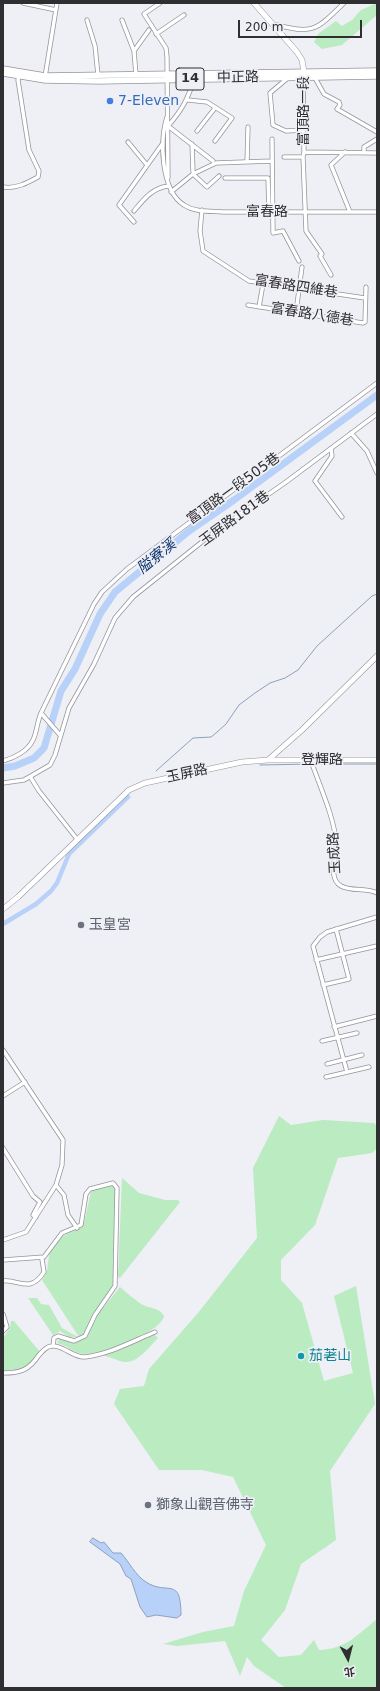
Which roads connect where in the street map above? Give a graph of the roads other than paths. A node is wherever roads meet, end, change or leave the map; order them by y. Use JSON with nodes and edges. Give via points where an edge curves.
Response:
{"nodes":[{"id":1,"x":23,"y":3,"type":"edge"},
{"id":2,"x":57,"y":3,"type":"edge"},
{"id":3,"x":160,"y":3,"type":"edge"},
{"id":4,"x":255,"y":3,"type":"edge"},
{"id":5,"x":344,"y":3,"type":"edge"},
{"id":6,"x":43,"y":5,"type":"edge"},
{"id":7,"x":56,"y":10,"type":"junction"},
{"id":8,"x":184,"y":16,"type":"dead end"},
{"id":9,"x":87,"y":20,"type":"dead end"},
{"id":10,"x":122,"y":20,"type":"dead end"},
{"id":11,"x":272,"y":24,"type":"junction"},
{"id":12,"x":148,"y":30,"type":"dead end"},
{"id":13,"x":156,"y":34,"type":"junction"},
{"id":14,"x":134,"y":51,"type":"junction"},
{"id":15,"x":3,"y":69,"type":"edge"},
{"id":16,"x":377,"y":71,"type":"edge"},
{"id":17,"x":3,"y":73,"type":"edge"},
{"id":18,"x":98,"y":75,"type":"junction"},
{"id":19,"x":136,"y":75,"type":"junction"},
{"id":20,"x":304,"y":75,"type":"junction"},
{"id":21,"x":19,"y":76,"type":"junction"},
{"id":22,"x":195,"y":76,"type":"junction"},
{"id":23,"x":377,"y":76,"type":"edge"},
{"id":24,"x":167,"y":77,"type":"junction"},
{"id":25,"x":45,"y":78,"type":"junction"},
{"id":26,"x":289,"y":78,"type":"junction"},
{"id":27,"x":315,"y":78,"type":"junction"},
{"id":28,"x":188,"y":100,"type":"junction"},
{"id":29,"x":214,"y":108,"type":"junction"},
{"id":30,"x":168,"y":117,"type":"junction"},
{"id":31,"x":168,"y":126,"type":"junction"},
{"id":32,"x":248,"y":127,"type":"dead end"},
{"id":33,"x":304,"y":130,"type":"junction"},
{"id":34,"x":197,"y":131,"type":"dead end"},
{"id":35,"x":377,"y":132,"type":"edge"},
{"id":36,"x":272,"y":139,"type":"dead end"},
{"id":37,"x":377,"y":140,"type":"edge"},
{"id":38,"x":216,"y":141,"type":"dead end"},
{"id":39,"x":128,"y":142,"type":"dead end"},
{"id":40,"x":164,"y":142,"type":"junction"},
{"id":41,"x":192,"y":144,"type":"junction"},
{"id":42,"x":304,"y":152,"type":"junction"},
{"id":43,"x":345,"y":152,"type":"junction"},
{"id":44,"x":364,"y":152,"type":"junction"},
{"id":45,"x":377,"y":153,"type":"edge"},
{"id":46,"x":284,"y":157,"type":"dead end"},
{"id":47,"x":303,"y":157,"type":"junction"},
{"id":48,"x":213,"y":161,"type":"dead end"},
{"id":49,"x":272,"y":161,"type":"junction"},
{"id":50,"x":247,"y":162,"type":"junction"},
{"id":51,"x":147,"y":166,"type":"junction"},
{"id":52,"x":193,"y":173,"type":"junction"},
{"id":53,"x":219,"y":176,"type":"dead end"},
{"id":54,"x":225,"y":178,"type":"dead end"},
{"id":55,"x":169,"y":186,"type":"junction"},
{"id":56,"x":3,"y":187,"type":"edge"},
{"id":57,"x":171,"y":192,"type":"junction"},
{"id":58,"x":202,"y":210,"type":"junction"},
{"id":59,"x":134,"y":211,"type":"dead end"},
{"id":60,"x":271,"y":212,"type":"junction"},
{"id":61,"x":305,"y":212,"type":"junction"},
{"id":62,"x":350,"y":212,"type":"junction"},
{"id":63,"x":377,"y":212,"type":"edge"},
{"id":64,"x":134,"y":222,"type":"dead end"},
{"id":65,"x":299,"y":261,"type":"dead end"},
{"id":66,"x":302,"y":267,"type":"dead end"},
{"id":67,"x":331,"y":275,"type":"dead end"},
{"id":68,"x":263,"y":284,"type":"junction"},
{"id":69,"x":366,"y":287,"type":"dead end"},
{"id":70,"x":299,"y":289,"type":"junction"},
{"id":71,"x":366,"y":298,"type":"junction"},
{"id":72,"x":248,"y":305,"type":"dead end"},
{"id":73,"x":259,"y":307,"type":"junction"},
{"id":74,"x":296,"y":312,"type":"junction"},
{"id":75,"x":377,"y":383,"type":"edge"},
{"id":76,"x":377,"y":414,"type":"edge"},
{"id":77,"x":351,"y":433,"type":"junction"},
{"id":78,"x":331,"y":448,"type":"junction"},
{"id":79,"x":377,"y":473,"type":"edge"},
{"id":80,"x":342,"y":517,"type":"dead end"},
{"id":81,"x":377,"y":656,"type":"edge"},
{"id":82,"x":42,"y":715,"type":"junction"},
{"id":83,"x":59,"y":735,"type":"junction"},
{"id":84,"x":268,"y":760,"type":"junction"},
{"id":85,"x":311,"y":760,"type":"junction"},
{"id":86,"x":377,"y":760,"type":"edge"},
{"id":87,"x":3,"y":761,"type":"edge"},
{"id":88,"x":31,"y":778,"type":"junction"},
{"id":89,"x":3,"y":783,"type":"edge"},
{"id":90,"x":77,"y":839,"type":"junction"},
{"id":91,"x":377,"y":893,"type":"edge"},
{"id":92,"x":3,"y":908,"type":"edge"},
{"id":93,"x":377,"y":917,"type":"edge"},
{"id":94,"x":336,"y":928,"type":"junction"},
{"id":95,"x":377,"y":946,"type":"edge"},
{"id":96,"x":343,"y":954,"type":"junction"},
{"id":97,"x":316,"y":960,"type":"junction"},
{"id":98,"x":323,"y":985,"type":"junction"},
{"id":99,"x":377,"y":1016,"type":"edge"},
{"id":100,"x":334,"y":1027,"type":"junction"},
{"id":101,"x":357,"y":1033,"type":"dead end"},
{"id":102,"x":337,"y":1038,"type":"junction"},
{"id":103,"x":322,"y":1042,"type":"dead end"},
{"id":104,"x":3,"y":1050,"type":"edge"},
{"id":105,"x":362,"y":1055,"type":"dead end"},
{"id":106,"x":343,"y":1060,"type":"junction"},
{"id":107,"x":327,"y":1064,"type":"dead end"},
{"id":108,"x":369,"y":1067,"type":"dead end"},
{"id":109,"x":346,"y":1072,"type":"junction"},
{"id":110,"x":326,"y":1077,"type":"dead end"},
{"id":111,"x":25,"y":1082,"type":"junction"},
{"id":112,"x":3,"y":1096,"type":"edge"},
{"id":113,"x":3,"y":1148,"type":"edge"},
{"id":114,"x":56,"y":1185,"type":"junction"},
{"id":115,"x":36,"y":1217,"type":"junction"},
{"id":116,"x":77,"y":1228,"type":"junction"},
{"id":117,"x":3,"y":1240,"type":"edge"},
{"id":118,"x":42,"y":1259,"type":"junction"},
{"id":119,"x":3,"y":1261,"type":"edge"},
{"id":120,"x":3,"y":1281,"type":"edge"},
{"id":121,"x":3,"y":1314,"type":"edge"},
{"id":122,"x":3,"y":1331,"type":"edge"},
{"id":123,"x":155,"y":1332,"type":"dead end"},
{"id":124,"x":53,"y":1346,"type":"junction"},
{"id":125,"x":3,"y":1374,"type":"edge"}],
"edges":[{"from":1,"to":6,"type":"street"},
{"from":2,"to":7,"type":"street"},
{"from":3,"to":13,"type":"street","name":"富春路","via":[[144,14]]},
{"from":4,"to":11,"type":"street","name":"富頂路一段"},
{"from":5,"to":11,"type":"street","via":[[325,22],[304,31]]},
{"from":6,"to":7,"type":"street"},
{"from":7,"to":25,"type":"street"},
{"from":8,"to":13,"type":"street"},
{"from":9,"to":18,"type":"street","via":[[95,46]]},
{"from":10,"to":14,"type":"street"},
{"from":11,"to":20,"type":"street","name":"富頂路一段","via":[[300,56]]},
{"from":12,"to":14,"type":"street"},
{"from":13,"to":24,"type":"street","name":"富春路","via":[[166,48]]},
{"from":14,"to":19,"type":"street"},
{"from":15,"to":25,"type":"main road","name":"中正路","number":"14"},
{"from":16,"to":20,"type":"main road","name":"中正路","number":"14"},
{"from":17,"to":21,"type":"main road","name":"中正路","number":"14"},
{"from":18,"to":19,"type":"main road","name":"中正路","number":"14"},
{"from":18,"to":25,"type":"main road","name":"中正路","number":"14"},
{"from":19,"to":24,"type":"main road","name":"中正路","number":"14"},
{"from":20,"to":22,"type":"main road","name":"中正路","number":"14"},
{"from":20,"to":26,"type":"main road","name":"中正路","number":"14"},
{"from":20,"to":27,"type":"main road","name":"中正路","number":"14"},
{"from":20,"to":33,"type":"street","name":"富頂路一段"},
{"from":21,"to":25,"type":"main road","name":"中正路","number":"14"},
{"from":21,"to":56,"type":"street","via":[[29,150],[39,173],[38,177],[27,183],[11,188]]},
{"from":22,"to":24,"type":"main road","name":"中正路","number":"14"},
{"from":22,"to":26,"type":"main road","name":"中正路","number":"14"},
{"from":22,"to":28,"type":"street"},
{"from":23,"to":27,"type":"main road","name":"中正路","number":"14"},
{"from":24,"to":25,"type":"main road","name":"中正路","number":"14","via":[[99,81]]},
{"from":24,"to":30,"type":"street","name":"富春路"},
{"from":26,"to":33,"type":"street","via":[[270,93],[273,125],[286,131]]},
{"from":27,"to":35,"type":"street","via":[[324,94],[339,102],[337,108]]},
{"from":28,"to":29,"type":"street","via":[[207,102]]},
{"from":28,"to":31,"type":"street"},
{"from":29,"to":34,"type":"street"},
{"from":29,"to":38,"type":"street","via":[[232,118]]},
{"from":30,"to":31,"type":"street","name":"富春路"},
{"from":30,"to":40,"type":"street","name":"富春路","via":[[164,126]]},
{"from":31,"to":41,"type":"street"},
{"from":31,"to":55,"type":"street","name":"富春路"},
{"from":32,"to":50,"type":"street"},
{"from":33,"to":42,"type":"street","name":"富頂路一段"},
{"from":36,"to":49,"type":"street"},
{"from":37,"to":44,"type":"street","via":[[364,147]]},
{"from":39,"to":51,"type":"street"},
{"from":40,"to":51,"type":"street"},
{"from":40,"to":55,"type":"street","name":"富春路","via":[[165,172]]},
{"from":41,"to":48,"type":"street"},
{"from":41,"to":52,"type":"street"},
{"from":42,"to":43,"type":"street"},
{"from":42,"to":47,"type":"street","name":"富頂路一段"},
{"from":43,"to":44,"type":"street"},
{"from":43,"to":62,"type":"street","via":[[331,165]]},
{"from":44,"to":45,"type":"street"},
{"from":46,"to":47,"type":"street"},
{"from":47,"to":61,"type":"street","name":"富頂路一段"},
{"from":49,"to":50,"type":"street"},
{"from":49,"to":60,"type":"street"},
{"from":50,"to":52,"type":"street","via":[[216,163]]},
{"from":51,"to":64,"type":"street","via":[[119,205]]},
{"from":52,"to":53,"type":"street","via":[[207,187]]},
{"from":52,"to":57,"type":"street"},
{"from":54,"to":60,"type":"street","via":[[268,178]]},
{"from":55,"to":57,"type":"street","name":"富春路"},
{"from":55,"to":59,"type":"street","via":[[152,191]]},
{"from":57,"to":58,"type":"street","name":"富春路","via":[[185,206]]},
{"from":58,"to":60,"type":"street","name":"富春路"},
{"from":58,"to":68,"type":"street","name":"富春路四維巷","via":[[200,231],[203,251],[249,281]]},
{"from":60,"to":61,"type":"street","name":"富春路"},
{"from":60,"to":65,"type":"street","via":[[273,233],[283,231]]},
{"from":61,"to":62,"type":"street","name":"富春路"},
{"from":61,"to":67,"type":"street","name":"富頂路一段","via":[[306,231],[322,254],[320,256]]},
{"from":62,"to":63,"type":"street","name":"富春路"},
{"from":66,"to":70,"type":"street"},
{"from":68,"to":70,"type":"street","name":"富春路四維巷"},
{"from":68,"to":73,"type":"street"},
{"from":69,"to":71,"type":"street","name":"富春路八德巷"},
{"from":70,"to":71,"type":"street","name":"富春路四維巷"},
{"from":70,"to":74,"type":"street"},
{"from":71,"to":74,"type":"street","name":"富春路八德巷","via":[[363,323]]},
{"from":72,"to":73,"type":"street","name":"富春路八德巷"},
{"from":73,"to":74,"type":"street","name":"富春路八德巷"},
{"from":75,"to":82,"type":"street","name":"富頂路一段505巷","via":[[176,531],[107,587],[94,604]]},
{"from":76,"to":77,"type":"street","name":"玉屏路181巷"},
{"from":77,"to":78,"type":"street","name":"玉屏路181巷"},
{"from":77,"to":79,"type":"street","via":[[367,451]]},
{"from":78,"to":80,"type":"street","via":[[332,456],[315,481]]},
{"from":78,"to":83,"type":"street","name":"玉屏路181巷","via":[[213,534],[133,597],[115,618]]},
{"from":81,"to":84,"type":"street"},
{"from":82,"to":83,"type":"street"},
{"from":82,"to":87,"type":"street","name":"富頂路一段505巷","via":[[31,744],[18,755]]},
{"from":83,"to":88,"type":"street","name":"玉屏路181巷","via":[[50,765]]},
{"from":84,"to":85,"type":"street","name":"登輝路"},
{"from":84,"to":90,"type":"street","name":"玉屏路","via":[[242,762],[145,783],[129,790]]},
{"from":85,"to":86,"type":"street","name":"登輝路"},
{"from":85,"to":91,"type":"street","name":"玉成路","via":[[335,832],[334,870],[337,882],[347,888],[372,890]]},
{"from":88,"to":89,"type":"street","name":"玉屏路181巷"},
{"from":88,"to":90,"type":"street"},
{"from":90,"to":92,"type":"street","name":"玉屏路","via":[[18,897]]},
{"from":93,"to":94,"type":"street"},
{"from":94,"to":96,"type":"street"},
{"from":94,"to":97,"type":"street","via":[[320,936],[314,946]]},
{"from":95,"to":96,"type":"street"},
{"from":96,"to":97,"type":"street"},
{"from":96,"to":98,"type":"street","via":[[349,979]]},
{"from":97,"to":98,"type":"street"},
{"from":98,"to":100,"type":"street"},
{"from":99,"to":100,"type":"street"},
{"from":100,"to":102,"type":"street"},
{"from":101,"to":102,"type":"street"},
{"from":102,"to":103,"type":"street"},
{"from":102,"to":106,"type":"street"},
{"from":104,"to":111,"type":"street"},
{"from":105,"to":106,"type":"street"},
{"from":106,"to":107,"type":"street"},
{"from":106,"to":109,"type":"street"},
{"from":108,"to":109,"type":"street"},
{"from":109,"to":110,"type":"street"},
{"from":111,"to":112,"type":"street"},
{"from":111,"to":114,"type":"street","via":[[63,1140],[62,1165]]},
{"from":113,"to":115,"type":"street","via":[[33,1196],[40,1202],[33,1215]]},
{"from":114,"to":115,"type":"street"},
{"from":114,"to":116,"type":"street","via":[[64,1195],[68,1215]]},
{"from":115,"to":117,"type":"street","via":[[26,1232]]},
{"from":116,"to":118,"type":"street","via":[[62,1233]]},
{"from":116,"to":124,"type":"street","via":[[82,1225],[86,1194],[90,1189],[113,1183],[117,1188],[115,1286],[95,1315],[85,1336],[74,1341],[58,1336],[54,1338]]},
{"from":118,"to":119,"type":"street"},
{"from":118,"to":120,"type":"street","via":[[44,1272],[38,1279],[20,1285]]},
{"from":121,"to":122,"type":"street","via":[[7,1327]]},
{"from":123,"to":124,"type":"street","via":[[102,1354],[84,1357],[74,1356]]},
{"from":124,"to":125,"type":"street","via":[[43,1350],[28,1369]]}]}
